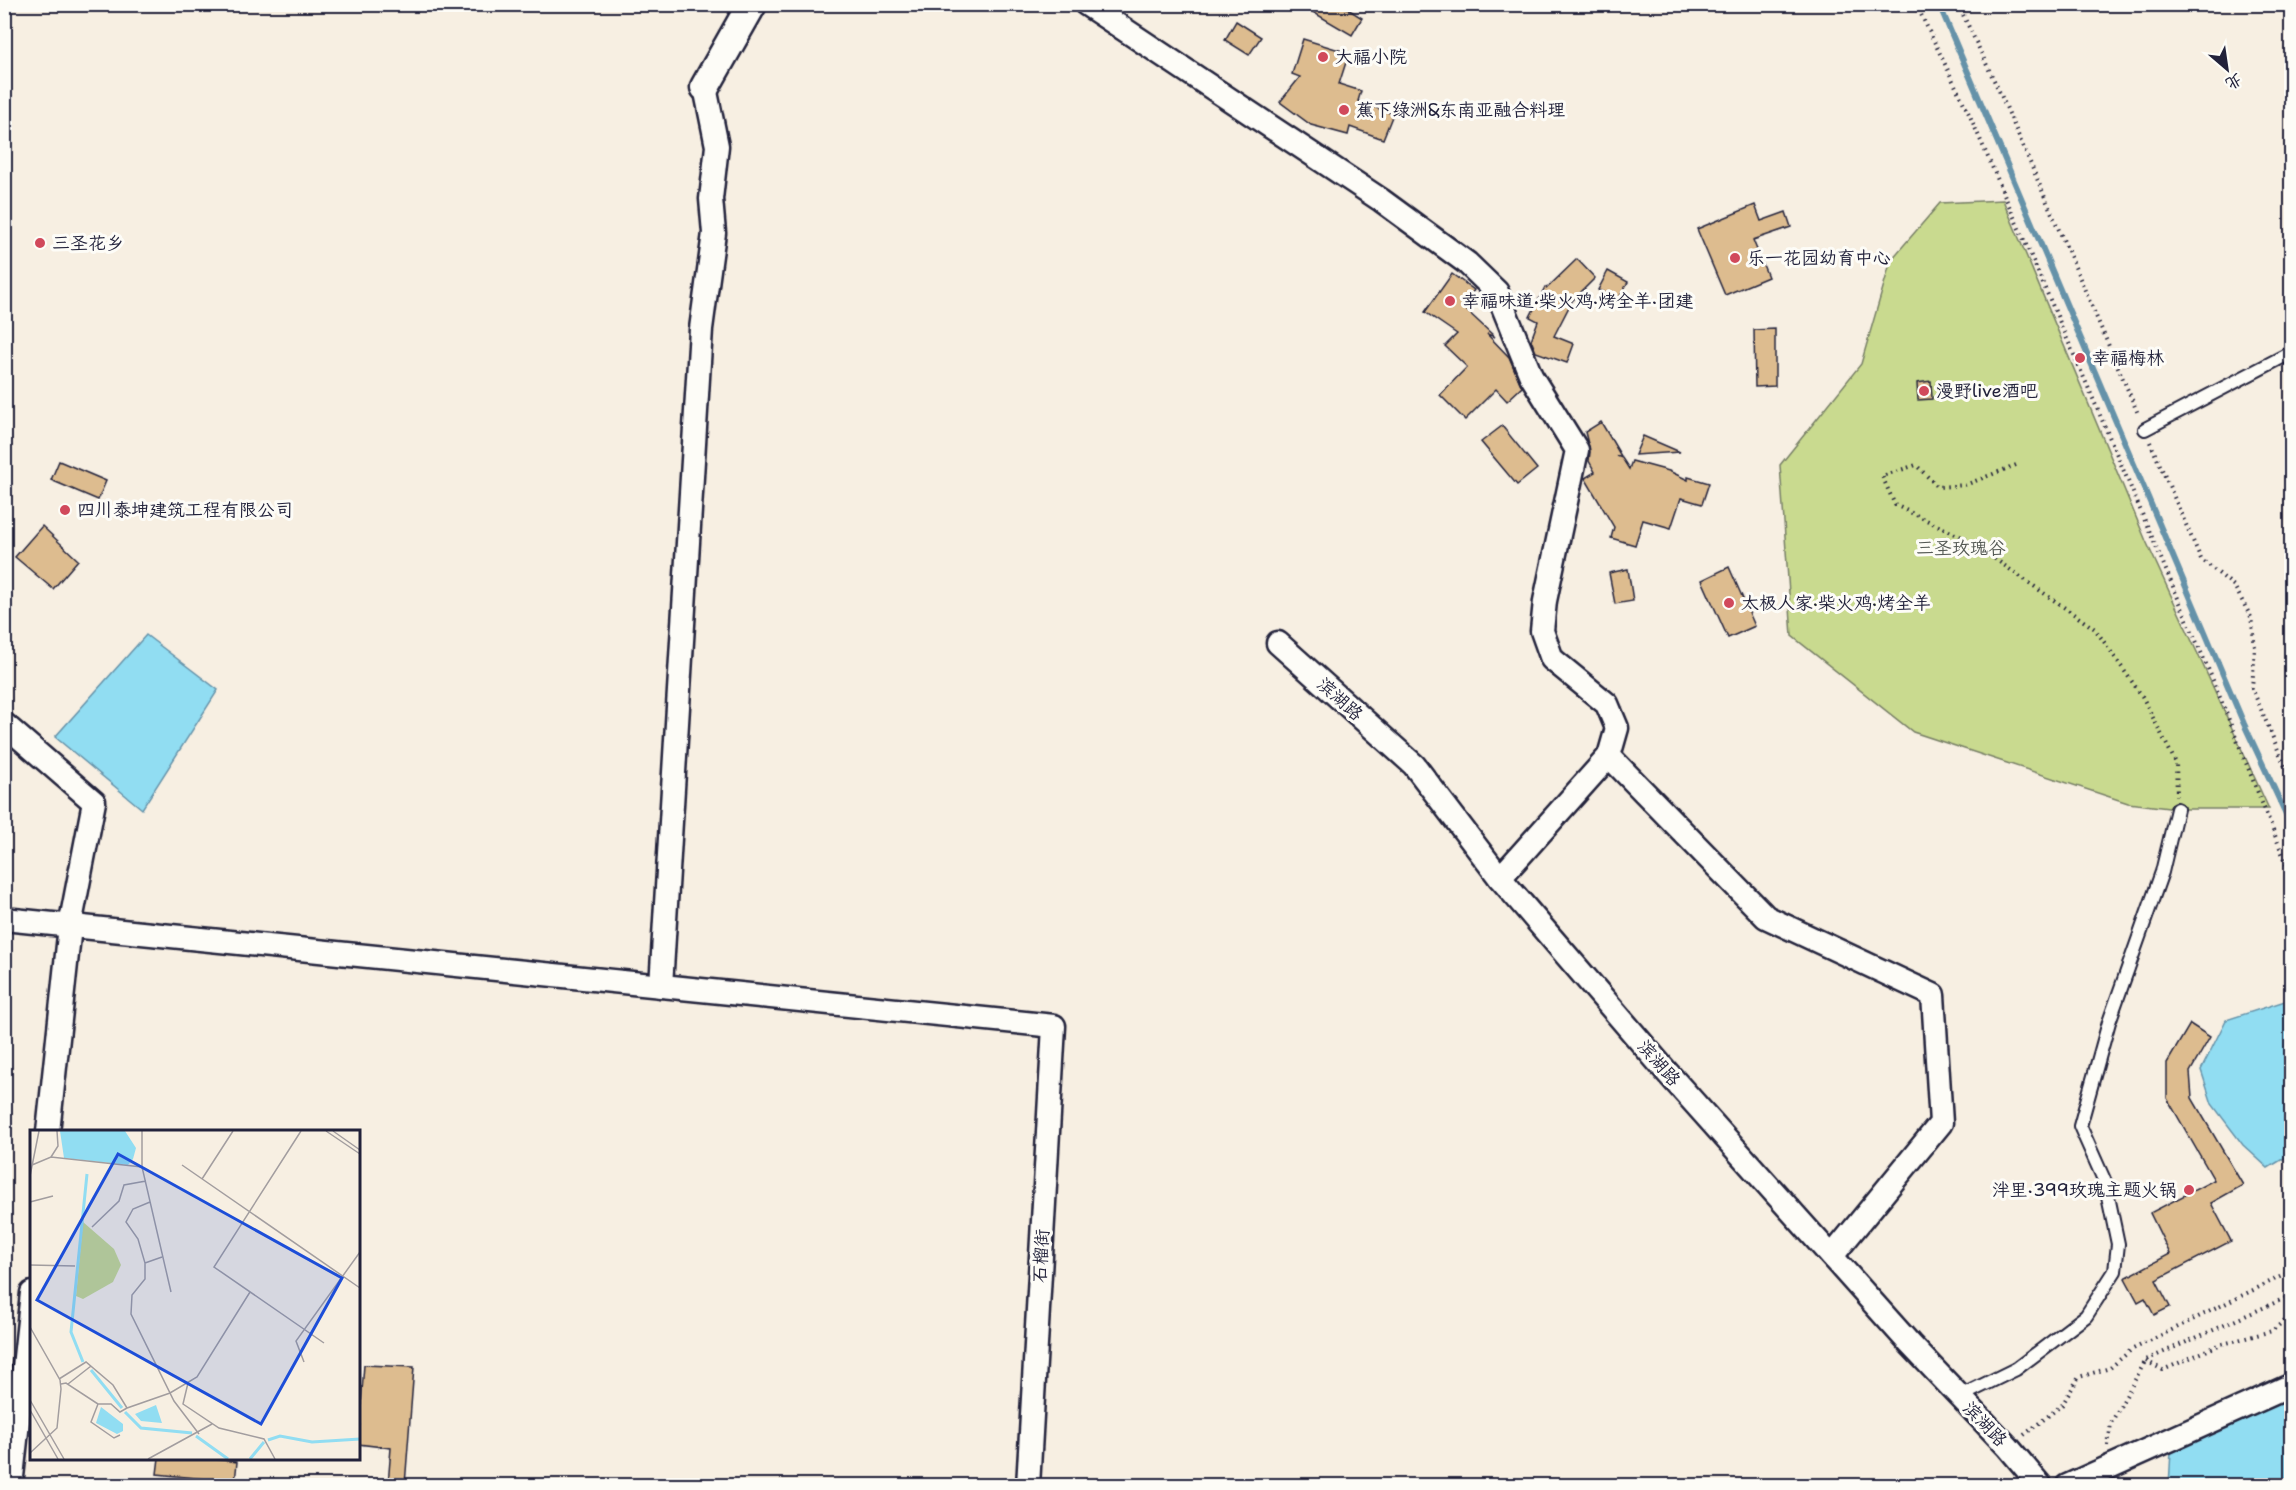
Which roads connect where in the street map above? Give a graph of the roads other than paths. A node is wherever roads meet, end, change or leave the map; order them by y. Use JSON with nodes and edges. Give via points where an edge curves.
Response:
{"nodes":[{"id":1,"x":753,"y":4,"type":"edge"},
{"id":2,"x":1086,"y":4,"type":"edge"},
{"id":3,"x":705,"y":87,"type":"joint"},
{"id":4,"x":2292,"y":352,"type":"edge"},
{"id":5,"x":2145,"y":429,"type":"road end"},
{"id":6,"x":1278,"y":644,"type":"dead end"},
{"id":7,"x":4,"y":724,"type":"edge"},
{"id":8,"x":1609,"y":756,"type":"junction"},
{"id":9,"x":2177,"y":809,"type":"road end"},
{"id":10,"x":1500,"y":878,"type":"junction"},
{"id":11,"x":4,"y":919,"type":"edge"},
{"id":12,"x":70,"y":926,"type":"junction"},
{"id":13,"x":661,"y":986,"type":"junction"},
{"id":14,"x":48,"y":1130,"type":"edge"},
{"id":15,"x":1832,"y":1256,"type":"junction"},
{"id":16,"x":30,"y":1311,"type":"edge"},
{"id":17,"x":2292,"y":1385,"type":"edge"},
{"id":18,"x":1959,"y":1397,"type":"junction"},
{"id":19,"x":11,"y":1485,"type":"edge"},
{"id":20,"x":1028,"y":1485,"type":"edge"},
{"id":21,"x":2041,"y":1485,"type":"edge"},
{"id":22,"x":2067,"y":1485,"type":"edge"}],
"edges":[{"from":1,"to":3,"type":"street"},
{"from":2,"to":8,"type":"street","via":[[1381,200],[1467,263],[1497,292],[1531,376],[1577,450],[1542,631],[1552,659],[1607,704],[1617,728]]},
{"from":3,"to":13,"type":"street","via":[[717,146],[711,199],[714,233],[701,329]]},
{"from":4,"to":5,"type":"lane"},
{"from":6,"to":10,"type":"street","name":"滨湖路","via":[[1414,765]]},
{"from":7,"to":12,"type":"street","via":[[94,802]]},
{"from":8,"to":10,"type":"street"},
{"from":8,"to":15,"type":"street","via":[[1766,917],[1933,995],[1941,1124]]},
{"from":9,"to":18,"type":"lane","via":[[2162,872],[2109,1022],[2080,1126],[2105,1182],[2118,1244],[2115,1271],[2086,1316],[2016,1369]]},
{"from":10,"to":15,"type":"street","name":"滨湖路"},
{"from":11,"to":12,"type":"street"},
{"from":12,"to":13,"type":"street"},
{"from":12,"to":14,"type":"street"},
{"from":13,"to":20,"type":"street","name":"石榴街","via":[[1054,1026]]},
{"from":15,"to":18,"type":"street","name":"滨湖路"},
{"from":16,"to":19,"type":"street"},
{"from":17,"to":22,"type":"street"},
{"from":18,"to":21,"type":"street","name":"滨湖路"}]}
